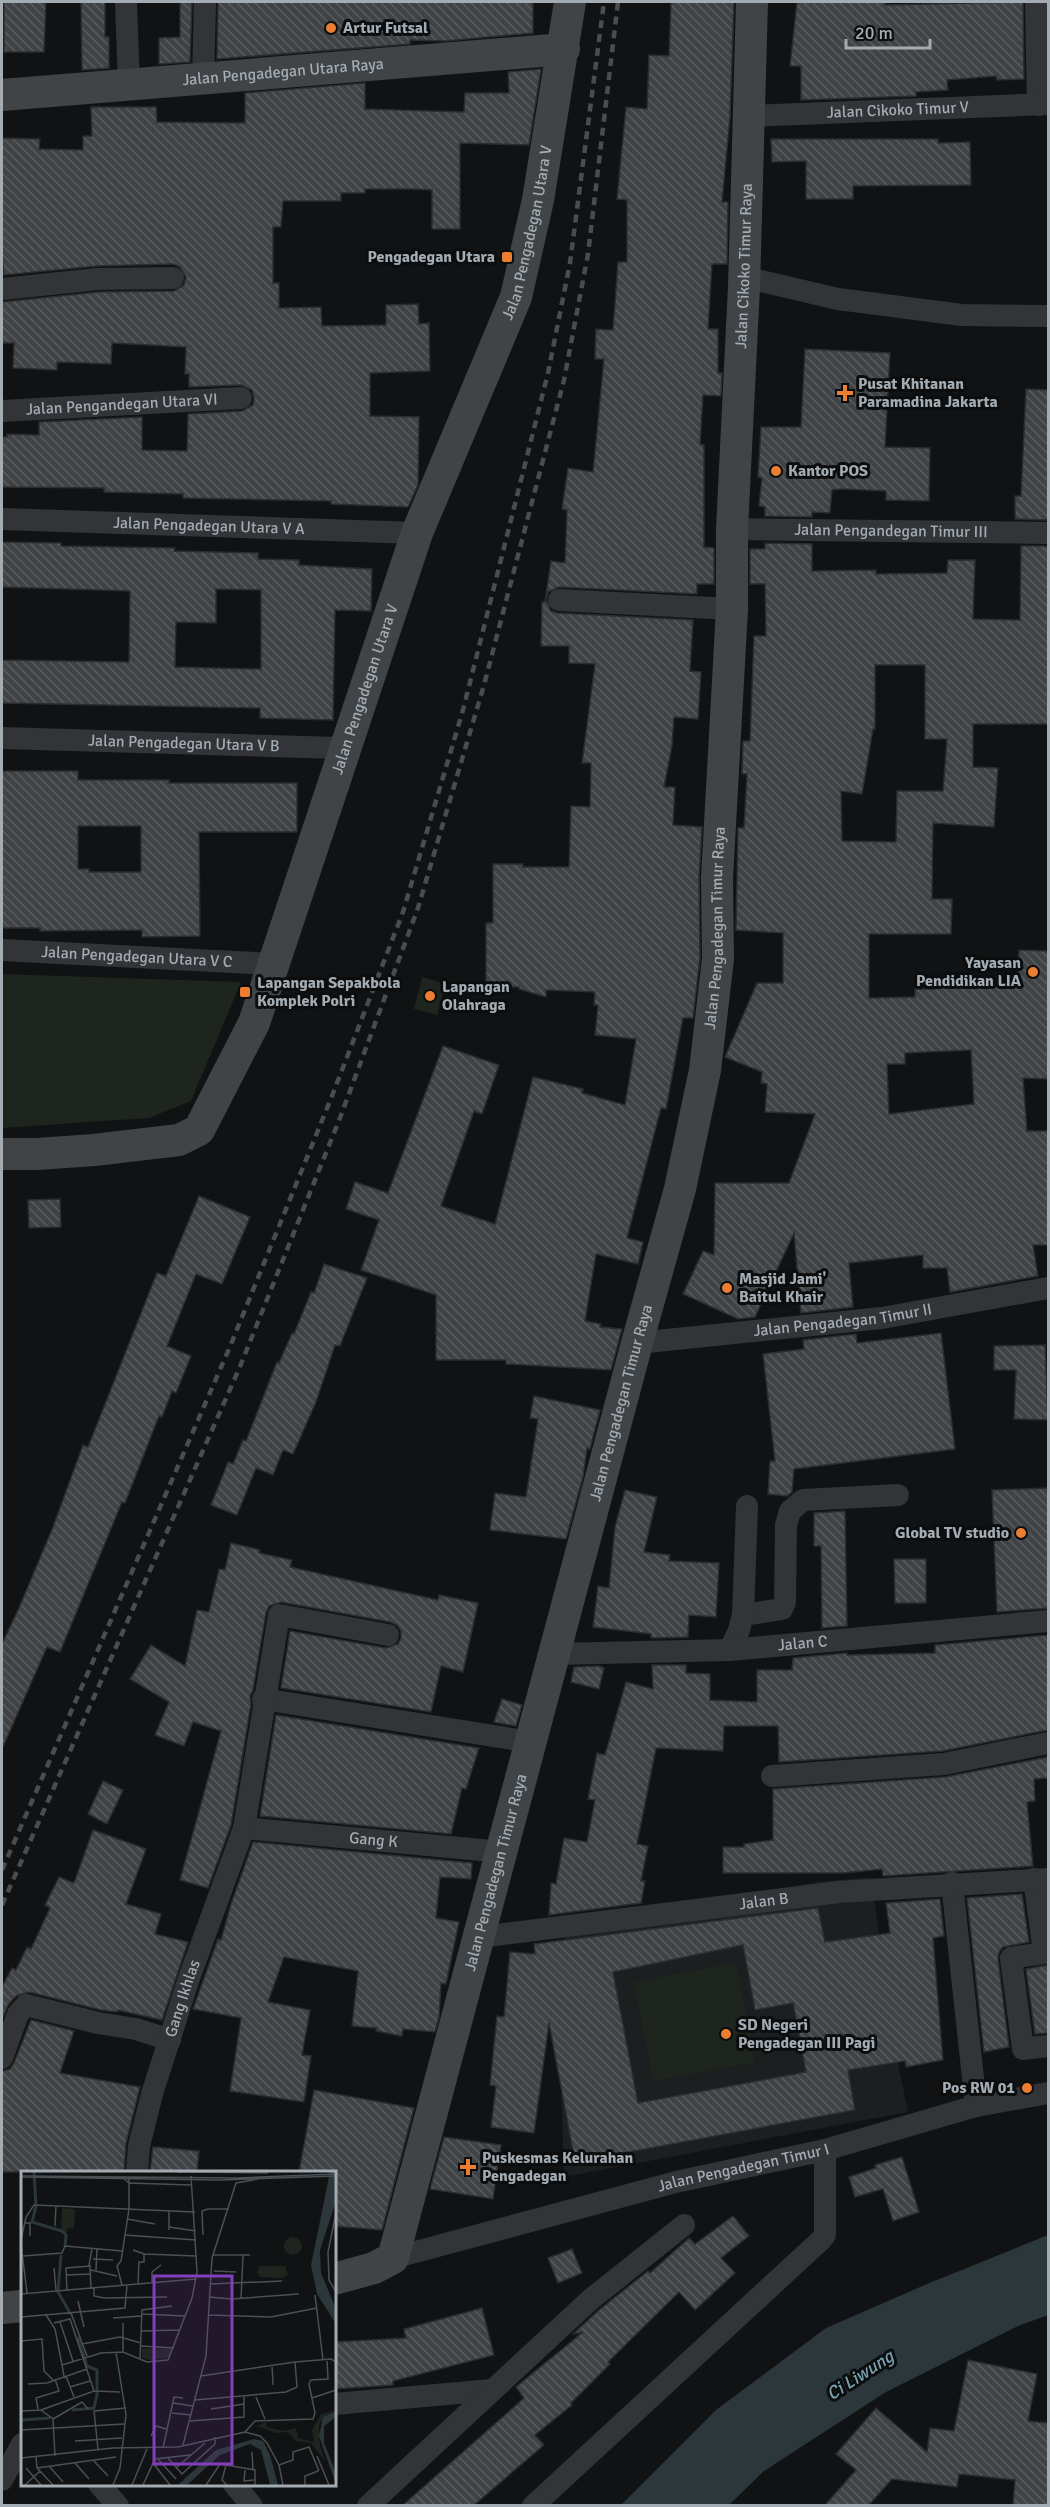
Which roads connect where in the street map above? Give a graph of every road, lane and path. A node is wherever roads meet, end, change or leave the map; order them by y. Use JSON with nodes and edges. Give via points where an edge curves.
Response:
{"nodes":[{"id":1,"x":126,"y":2,"type":"edge"},
{"id":2,"x":205,"y":2,"type":"edge"},
{"id":3,"x":570,"y":2,"type":"edge"},
{"id":4,"x":752,"y":2,"type":"edge"},
{"id":5,"x":1036,"y":2,"type":"edge"},
{"id":6,"x":564,"y":49,"type":"junction"},
{"id":7,"x":203,"y":79,"type":"junction"},
{"id":8,"x":129,"y":85,"type":"junction"},
{"id":9,"x":2,"y":95,"type":"edge"},
{"id":10,"x":1043,"y":105,"type":"edge"},
{"id":11,"x":748,"y":116,"type":"junction"},
{"id":12,"x":744,"y":277,"type":"junction"},
{"id":13,"x":173,"y":278,"type":"dead end"},
{"id":14,"x":2,"y":289,"type":"edge"},
{"id":15,"x":1048,"y":316,"type":"edge"},
{"id":16,"x":241,"y":398,"type":"dead end"},
{"id":17,"x":2,"y":411,"type":"edge"},
{"id":18,"x":2,"y":519,"type":"edge"},
{"id":19,"x":732,"y":529,"type":"junction"},
{"id":20,"x":417,"y":533,"type":"junction"},
{"id":21,"x":1048,"y":533,"type":"edge"},
{"id":22,"x":559,"y":600,"type":"dead end"},
{"id":23,"x":732,"y":609,"type":"junction"},
{"id":24,"x":354,"y":724,"type":"junction"},
{"id":25,"x":2,"y":738,"type":"edge"},
{"id":26,"x":2,"y":950,"type":"edge"},
{"id":27,"x":273,"y":964,"type":"junction"},
{"id":28,"x":2,"y":1154,"type":"edge"},
{"id":29,"x":1048,"y":1288,"type":"edge"},
{"id":30,"x":637,"y":1342,"type":"junction"},
{"id":31,"x":898,"y":1495,"type":"dead end"},
{"id":32,"x":747,"y":1506,"type":"dead end"},
{"id":33,"x":743,"y":1615,"type":"junction"},
{"id":34,"x":1048,"y":1622,"type":"edge"},
{"id":35,"x":388,"y":1635,"type":"dead end"},
{"id":36,"x":729,"y":1650,"type":"junction"},
{"id":37,"x":555,"y":1654,"type":"junction"},
{"id":38,"x":263,"y":1699,"type":"junction"},
{"id":39,"x":531,"y":1742,"type":"junction"},
{"id":40,"x":1048,"y":1743,"type":"edge"},
{"id":41,"x":772,"y":1776,"type":"dead end"},
{"id":42,"x":244,"y":1828,"type":"junction"},
{"id":43,"x":503,"y":1852,"type":"junction"},
{"id":44,"x":1041,"y":1879,"type":"edge"},
{"id":45,"x":952,"y":1883,"type":"junction"},
{"id":46,"x":480,"y":1937,"type":"junction"},
{"id":47,"x":170,"y":2040,"type":"junction"},
{"id":48,"x":1048,"y":2046,"type":"edge"},
{"id":49,"x":2,"y":2058,"type":"edge"},
{"id":50,"x":1048,"y":2093,"type":"edge"},
{"id":51,"x":976,"y":2106,"type":"junction"},
{"id":52,"x":825,"y":2150,"type":"junction"},
{"id":53,"x":137,"y":2171,"type":"edge"},
{"id":54,"x":684,"y":2224,"type":"dead end"},
{"id":55,"x":393,"y":2259,"type":"junction"},
{"id":56,"x":336,"y":2278,"type":"edge"},
{"id":57,"x":21,"y":2306,"type":"edge"},
{"id":58,"x":2,"y":2308,"type":"edge"},
{"id":59,"x":492,"y":2390,"type":"junction"},
{"id":60,"x":336,"y":2404,"type":"edge"},
{"id":61,"x":21,"y":2446,"type":"edge"},
{"id":62,"x":2,"y":2480,"type":"edge"},
{"id":63,"x":101,"y":2486,"type":"edge"},
{"id":64,"x":236,"y":2486,"type":"edge"},
{"id":65,"x":118,"y":2505,"type":"edge"},
{"id":66,"x":252,"y":2505,"type":"edge"},
{"id":67,"x":368,"y":2505,"type":"edge"},
{"id":68,"x":533,"y":2505,"type":"edge"}],
"edges":[{"from":1,"to":8,"type":"street"},
{"from":2,"to":7,"type":"street"},
{"from":3,"to":6,"type":"street"},
{"from":4,"to":11,"type":"street","name":"Jalan Cikoko Timur Raya"},
{"from":5,"to":10,"type":"street"},
{"from":6,"to":7,"type":"street","name":"Jalan Pengadegan Utara Raya"},
{"from":6,"to":20,"type":"street","name":"Jalan Pengadegan Utara V","via":[[538,200],[516,297]]},
{"from":7,"to":8,"type":"street","name":"Jalan Pengadegan Utara Raya"},
{"from":8,"to":9,"type":"street","name":"Jalan Pengadegan Utara Raya"},
{"from":10,"to":11,"type":"street","name":"Jalan Cikoko Timur V"},
{"from":11,"to":12,"type":"street","name":"Jalan Cikoko Timur Raya"},
{"from":12,"to":15,"type":"street","via":[[838,299],[962,315]]},
{"from":12,"to":19,"type":"street","name":"Jalan Cikoko Timur Raya"},
{"from":13,"to":14,"type":"street","via":[[98,279]]},
{"from":16,"to":17,"type":"street","name":"Jalan Pengandegan Utara VI"},
{"from":18,"to":20,"type":"street","name":"Jalan Pengadegan Utara V A"},
{"from":19,"to":21,"type":"street","name":"Jalan Pengandegan Timur III"},
{"from":19,"to":23,"type":"street","name":"Jalan Pengadegan Timur Raya"},
{"from":20,"to":24,"type":"street","name":"Jalan Pengadegan Utara V"},
{"from":22,"to":23,"type":"street"},
{"from":23,"to":30,"type":"street","name":"Jalan Pengadegan Timur Raya","via":[[717,879],[718,959],[705,1070],[680,1189]]},
{"from":24,"to":25,"type":"street","name":"Jalan Pengadegan Utara V B","via":[[338,747]]},
{"from":24,"to":27,"type":"street","name":"Jalan Pengadegan Utara V"},
{"from":26,"to":27,"type":"street","name":"Jalan Pengadegan Utara V C"},
{"from":27,"to":28,"type":"street","name":"Jalan Pengadegan Utara V","via":[[254,1023],[199,1130],[179,1140],[154,1145]]},
{"from":29,"to":30,"type":"street","name":"Jalan Pengadegan Timur II","via":[[882,1318]]},
{"from":30,"to":37,"type":"street","name":"Jalan Pengadegan Timur Raya"},
{"from":31,"to":33,"type":"street","via":[[803,1500],[790,1511],[786,1525],[782,1609]]},
{"from":32,"to":33,"type":"street"},
{"from":33,"to":36,"type":"street"},
{"from":34,"to":36,"type":"street","name":"Jalan C"},
{"from":35,"to":38,"type":"street","name":"Gang Ikhlas","via":[[279,1614]]},
{"from":36,"to":37,"type":"street","name":"Jalan C"},
{"from":37,"to":39,"type":"street","name":"Jalan Pengadegan Timur Raya"},
{"from":38,"to":39,"type":"street"},
{"from":38,"to":42,"type":"street","name":"Gang Ikhlas"},
{"from":39,"to":43,"type":"street","name":"Jalan Pengadegan Timur Raya"},
{"from":40,"to":41,"type":"street","via":[[944,1764]]},
{"from":42,"to":43,"type":"street","name":"Gang K"},
{"from":42,"to":47,"type":"street","name":"Gang Ikhlas"},
{"from":43,"to":46,"type":"street","name":"Jalan Pengadegan Timur Raya"},
{"from":44,"to":45,"type":"street","name":"Jalan B"},
{"from":44,"to":48,"type":"street","via":[[1044,1953],[1011,1958],[1023,2049]]},
{"from":45,"to":46,"type":"street","name":"Jalan B","via":[[839,1892]]},
{"from":45,"to":51,"type":"street"},
{"from":46,"to":55,"type":"street","name":"Jalan Pengadegan Timur Raya"},
{"from":47,"to":49,"type":"street","via":[[26,2005],[18,2014]]},
{"from":47,"to":53,"type":"street","name":"Gang Ikhlas","via":[[144,2121]]},
{"from":50,"to":51,"type":"street","name":"Jalan Pengadegan Timur I"},
{"from":51,"to":52,"type":"street","name":"Jalan Pengadegan Timur I"},
{"from":52,"to":55,"type":"street","name":"Jalan Pengadegan Timur I","via":[[676,2182]]},
{"from":52,"to":68,"type":"street","via":[[822,2239]]},
{"from":54,"to":59,"type":"street","via":[[590,2300]]},
{"from":55,"to":56,"type":"street","name":"Jalan Pengadegan Timur I"},
{"from":57,"to":58,"type":"street"},
{"from":59,"to":60,"type":"street"},
{"from":59,"to":67,"type":"street"},
{"from":61,"to":62,"type":"street"},
{"from":63,"to":65,"type":"street"},
{"from":64,"to":66,"type":"street"}]}
